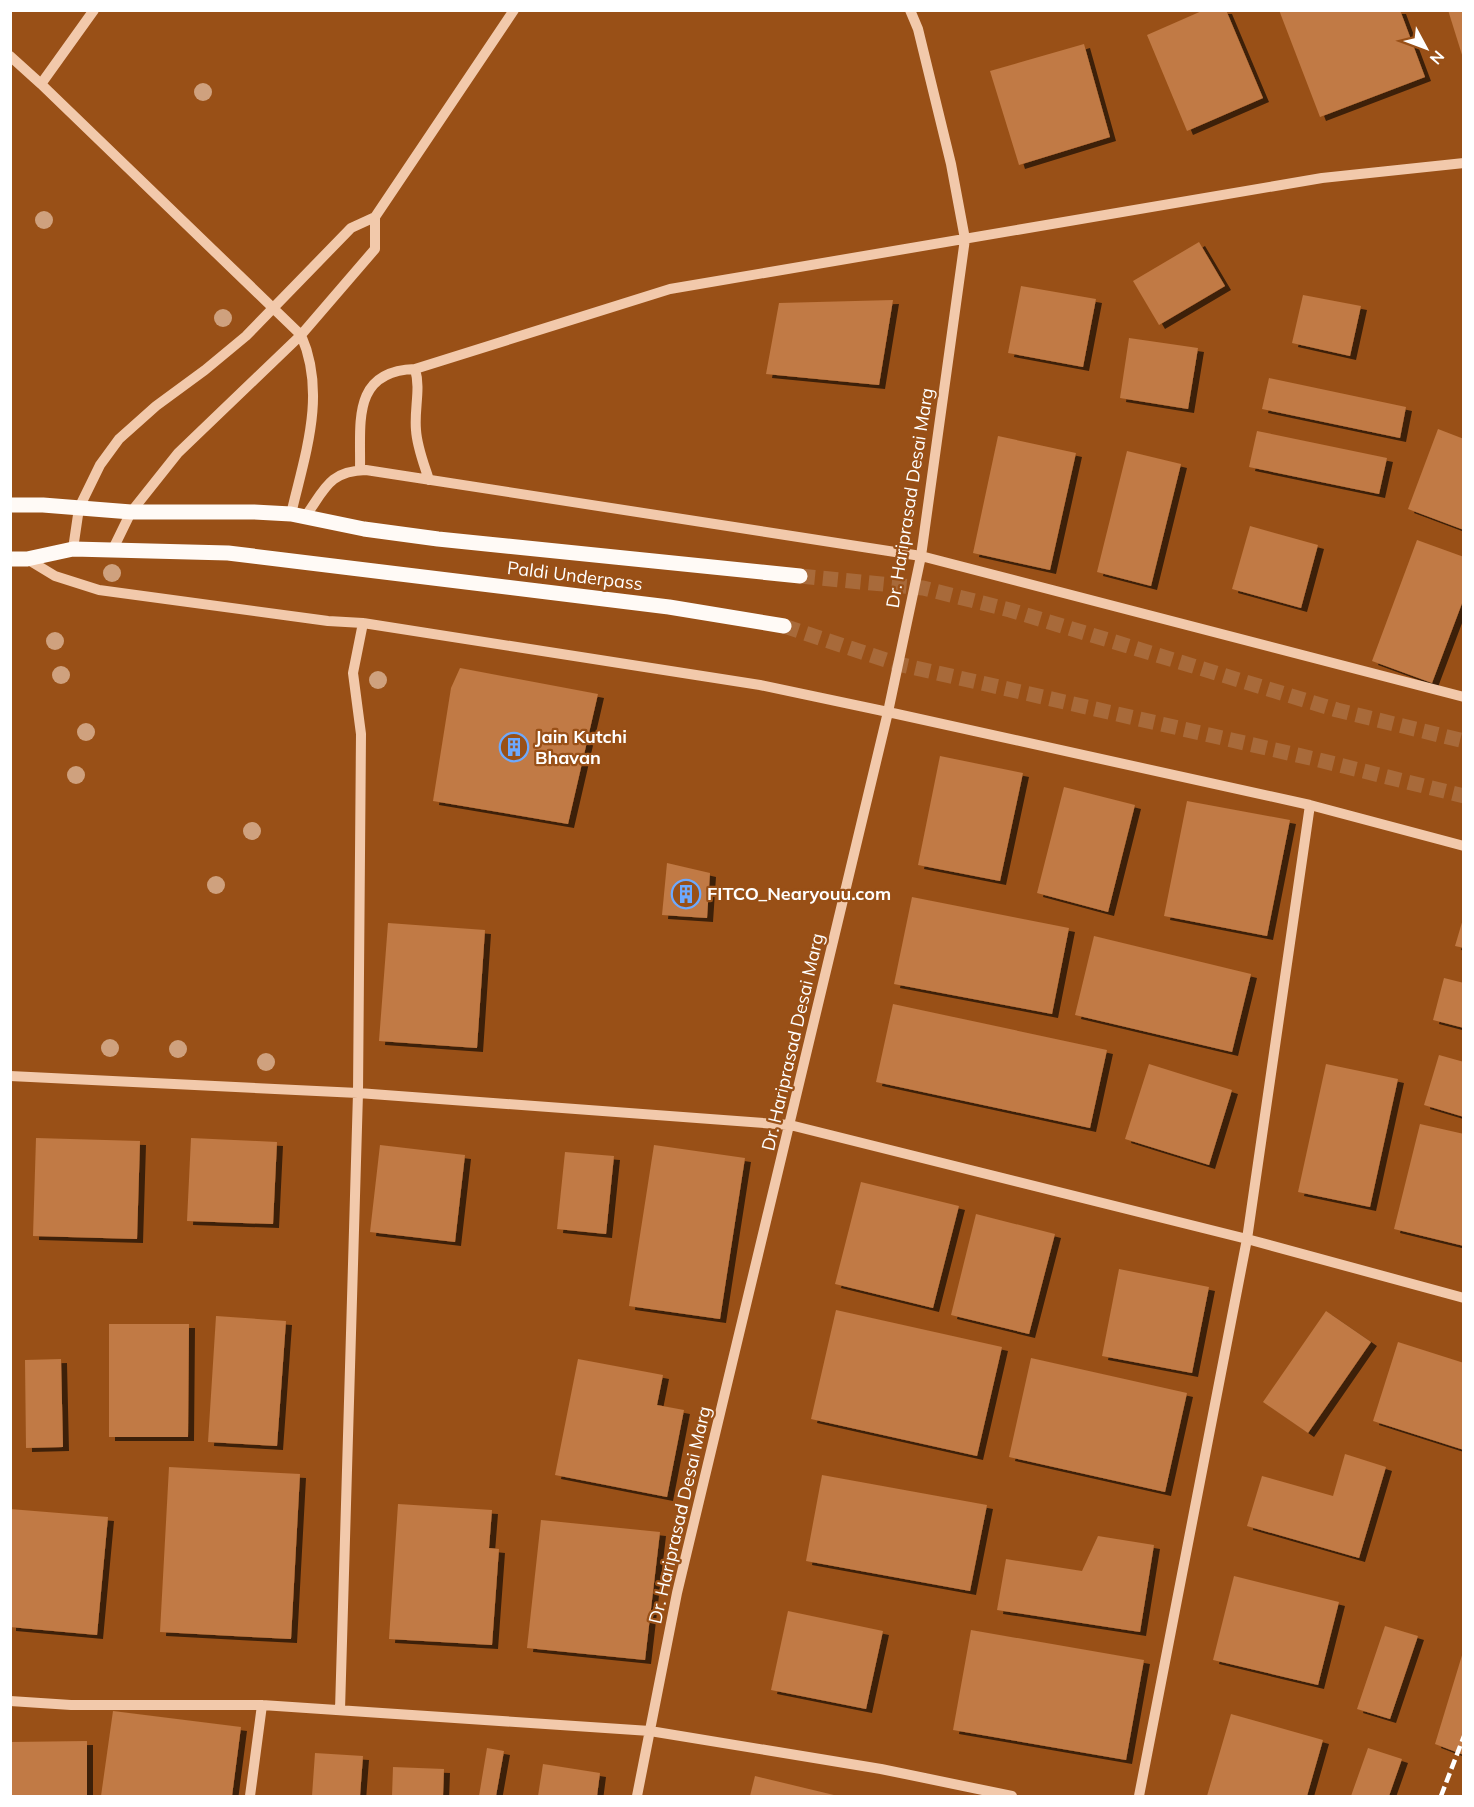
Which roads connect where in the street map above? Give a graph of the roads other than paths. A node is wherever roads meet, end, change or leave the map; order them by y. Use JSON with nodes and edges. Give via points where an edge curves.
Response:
{"nodes":[{"id":1,"x":94,"y":10,"type":"edge"},
{"id":2,"x":514,"y":10,"type":"edge"},
{"id":3,"x":910,"y":10,"type":"edge"},
{"id":4,"x":10,"y":56,"type":"edge"},
{"id":5,"x":41,"y":84,"type":"junction"},
{"id":6,"x":1464,"y":163,"type":"edge"},
{"id":7,"x":375,"y":218,"type":"junction"},
{"id":8,"x":965,"y":239,"type":"junction"},
{"id":9,"x":273,"y":307,"type":"junction"},
{"id":10,"x":301,"y":335,"type":"junction"},
{"id":11,"x":415,"y":369,"type":"junction"},
{"id":12,"x":360,"y":470,"type":"junction"},
{"id":13,"x":429,"y":480,"type":"junction"},
{"id":14,"x":10,"y":505,"type":"edge"},
{"id":15,"x":79,"y":508,"type":"junction"},
{"id":16,"x":131,"y":512,"type":"junction"},
{"id":17,"x":298,"y":516,"type":"junction"},
{"id":18,"x":73,"y":549,"type":"junction"},
{"id":19,"x":112,"y":551,"type":"junction"},
{"id":20,"x":921,"y":556,"type":"junction"},
{"id":21,"x":10,"y":559,"type":"edge"},
{"id":22,"x":27,"y":559,"type":"junction"},
{"id":23,"x":800,"y":576,"type":"tunnel mouth"},
{"id":24,"x":363,"y":623,"type":"junction"},
{"id":25,"x":784,"y":626,"type":"tunnel mouth"},
{"id":26,"x":1464,"y":697,"type":"edge"},
{"id":27,"x":888,"y":712,"type":"junction"},
{"id":28,"x":1310,"y":805,"type":"junction"},
{"id":29,"x":1464,"y":846,"type":"edge"},
{"id":30,"x":10,"y":1076,"type":"edge"},
{"id":31,"x":358,"y":1093,"type":"junction"},
{"id":32,"x":790,"y":1125,"type":"junction"},
{"id":33,"x":1247,"y":1239,"type":"junction"},
{"id":34,"x":1464,"y":1298,"type":"edge"},
{"id":35,"x":10,"y":1701,"type":"edge"},
{"id":36,"x":262,"y":1705,"type":"junction"},
{"id":37,"x":340,"y":1710,"type":"junction"},
{"id":38,"x":650,"y":1731,"type":"junction"},
{"id":39,"x":250,"y":1797,"type":"edge"},
{"id":40,"x":637,"y":1797,"type":"edge"},
{"id":41,"x":1012,"y":1797,"type":"edge"},
{"id":42,"x":1139,"y":1797,"type":"edge"}],
"edges":[{"from":1,"to":5,"type":"street"},
{"from":2,"to":7,"type":"street"},
{"from":3,"to":8,"type":"street","name":"Dr. Hariprasad Desai Marg","via":[[951,164]]},
{"from":4,"to":5,"type":"street"},
{"from":5,"to":9,"type":"street"},
{"from":6,"to":8,"type":"street","via":[[1322,178]]},
{"from":7,"to":9,"type":"street","via":[[351,228]]},
{"from":7,"to":10,"type":"street","via":[[375,249]]},
{"from":8,"to":11,"type":"street","via":[[670,289]]},
{"from":8,"to":20,"type":"street","name":"Dr. Hariprasad Desai Marg"},
{"from":9,"to":10,"type":"street"},
{"from":9,"to":15,"type":"street","via":[[246,336],[119,439],[100,465]]},
{"from":10,"to":16,"type":"street","via":[[178,453]]},
{"from":10,"to":17,"type":"street","via":[[310,355],[314,409]]},
{"from":11,"to":12,"type":"street","via":[[386,375],[374,382],[365,396]]},
{"from":11,"to":13,"type":"street","via":[[415,429]]},
{"from":12,"to":13,"type":"street"},
{"from":12,"to":17,"type":"street","via":[[332,479]]},
{"from":13,"to":20,"type":"street"},
{"from":14,"to":15,"type":"main road"},
{"from":15,"to":16,"type":"main road"},
{"from":15,"to":18,"type":"street"},
{"from":16,"to":17,"type":"main road"},
{"from":16,"to":19,"type":"street"},
{"from":17,"to":23,"type":"main road","via":[[438,538]]},
{"from":18,"to":19,"type":"main road","name":"Paldi Underpass"},
{"from":18,"to":22,"type":"main road","name":"Paldi Underpass"},
{"from":19,"to":25,"type":"main road","name":"Paldi Underpass","via":[[228,553],[669,607]]},
{"from":20,"to":26,"type":"street"},
{"from":20,"to":27,"type":"street","name":"Dr. Hariprasad Desai Marg"},
{"from":21,"to":22,"type":"main road","name":"Paldi Underpass"},
{"from":22,"to":24,"type":"street","via":[[55,576],[99,590]]},
{"from":24,"to":27,"type":"street","via":[[760,685]]},
{"from":24,"to":31,"type":"street","via":[[353,673],[362,734]]},
{"from":27,"to":28,"type":"street"},
{"from":27,"to":32,"type":"street","name":"Dr. Hariprasad Desai Marg"},
{"from":28,"to":29,"type":"street"},
{"from":28,"to":33,"type":"street"},
{"from":30,"to":31,"type":"street"},
{"from":31,"to":32,"type":"street"},
{"from":31,"to":37,"type":"street"},
{"from":32,"to":33,"type":"street"},
{"from":32,"to":38,"type":"street","name":"Dr. Hariprasad Desai Marg","via":[[678,1593]]},
{"from":33,"to":34,"type":"street"},
{"from":33,"to":42,"type":"street"},
{"from":35,"to":36,"type":"street","via":[[71,1705]]},
{"from":36,"to":37,"type":"street"},
{"from":36,"to":39,"type":"street"},
{"from":37,"to":38,"type":"street"},
{"from":38,"to":40,"type":"street","name":"Dr. Hariprasad Desai Marg"},
{"from":38,"to":41,"type":"street","via":[[881,1769]]}]}
